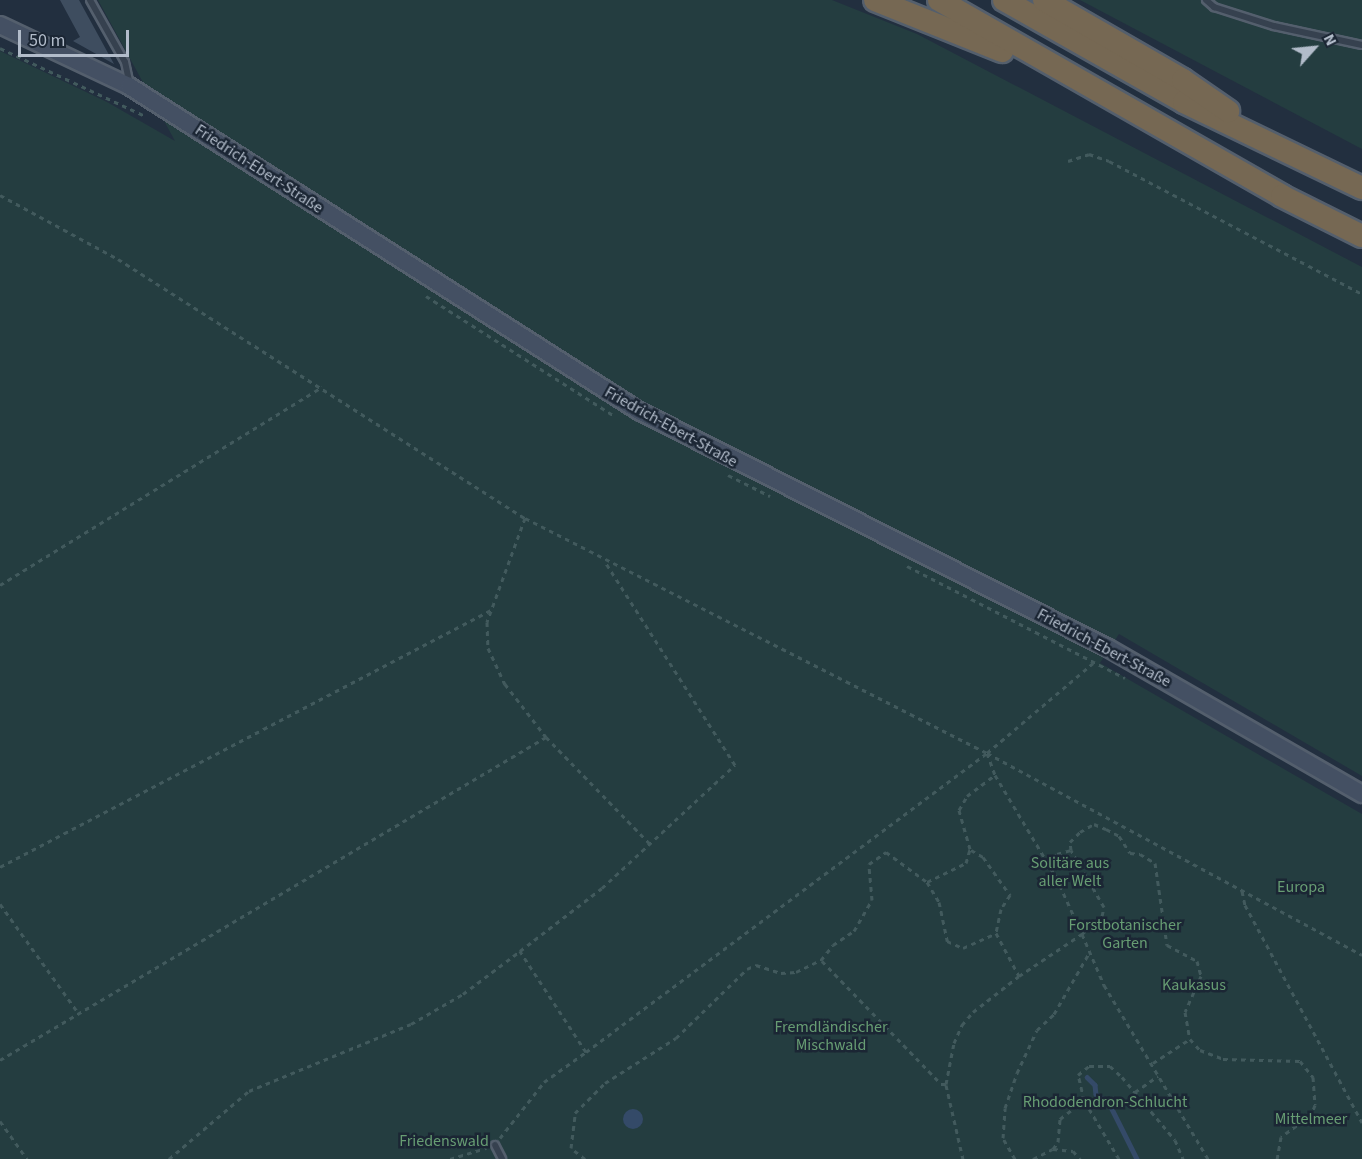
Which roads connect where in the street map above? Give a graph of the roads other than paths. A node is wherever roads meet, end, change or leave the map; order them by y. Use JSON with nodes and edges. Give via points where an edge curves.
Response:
{"nodes":[{"id":1,"x":90,"y":0,"type":"edge"},
{"id":2,"x":875,"y":0,"type":"edge"},
{"id":3,"x":939,"y":0,"type":"edge"},
{"id":4,"x":1004,"y":0,"type":"edge"},
{"id":5,"x":1044,"y":0,"type":"edge"},
{"id":6,"x":1206,"y":0,"type":"edge"},
{"id":7,"x":0,"y":25,"type":"edge"},
{"id":8,"x":1362,"y":45,"type":"edge"},
{"id":9,"x":1060,"y":72,"type":"junction"},
{"id":10,"x":129,"y":86,"type":"junction"},
{"id":11,"x":1269,"y":144,"type":"junction"},
{"id":12,"x":1362,"y":188,"type":"edge"},
{"id":13,"x":1362,"y":236,"type":"edge"},
{"id":14,"x":1362,"y":794,"type":"edge"},
{"id":15,"x":495,"y":1145,"type":"road end"},
{"id":16,"x":502,"y":1159,"type":"edge"}],
"edges":[{"from":1,"to":10,"type":"lane","via":[[125,62]]},
{"from":2,"to":9,"type":"highway"},
{"from":3,"to":9,"type":"highway"},
{"from":4,"to":11,"type":"highway","via":[[1184,102]]},
{"from":5,"to":11,"type":"highway","via":[[1183,80]]},
{"from":6,"to":8,"type":"lane","via":[[1214,7],[1274,26]]},
{"from":7,"to":10,"type":"main road","name":"Friedrich-Ebert-Straße"},
{"from":9,"to":13,"type":"highway"},
{"from":10,"to":14,"type":"main road","name":"Friedrich-Ebert-Straße","via":[[639,411],[1108,648]]},
{"from":11,"to":12,"type":"highway"},
{"from":15,"to":16,"type":"lane"}]}
